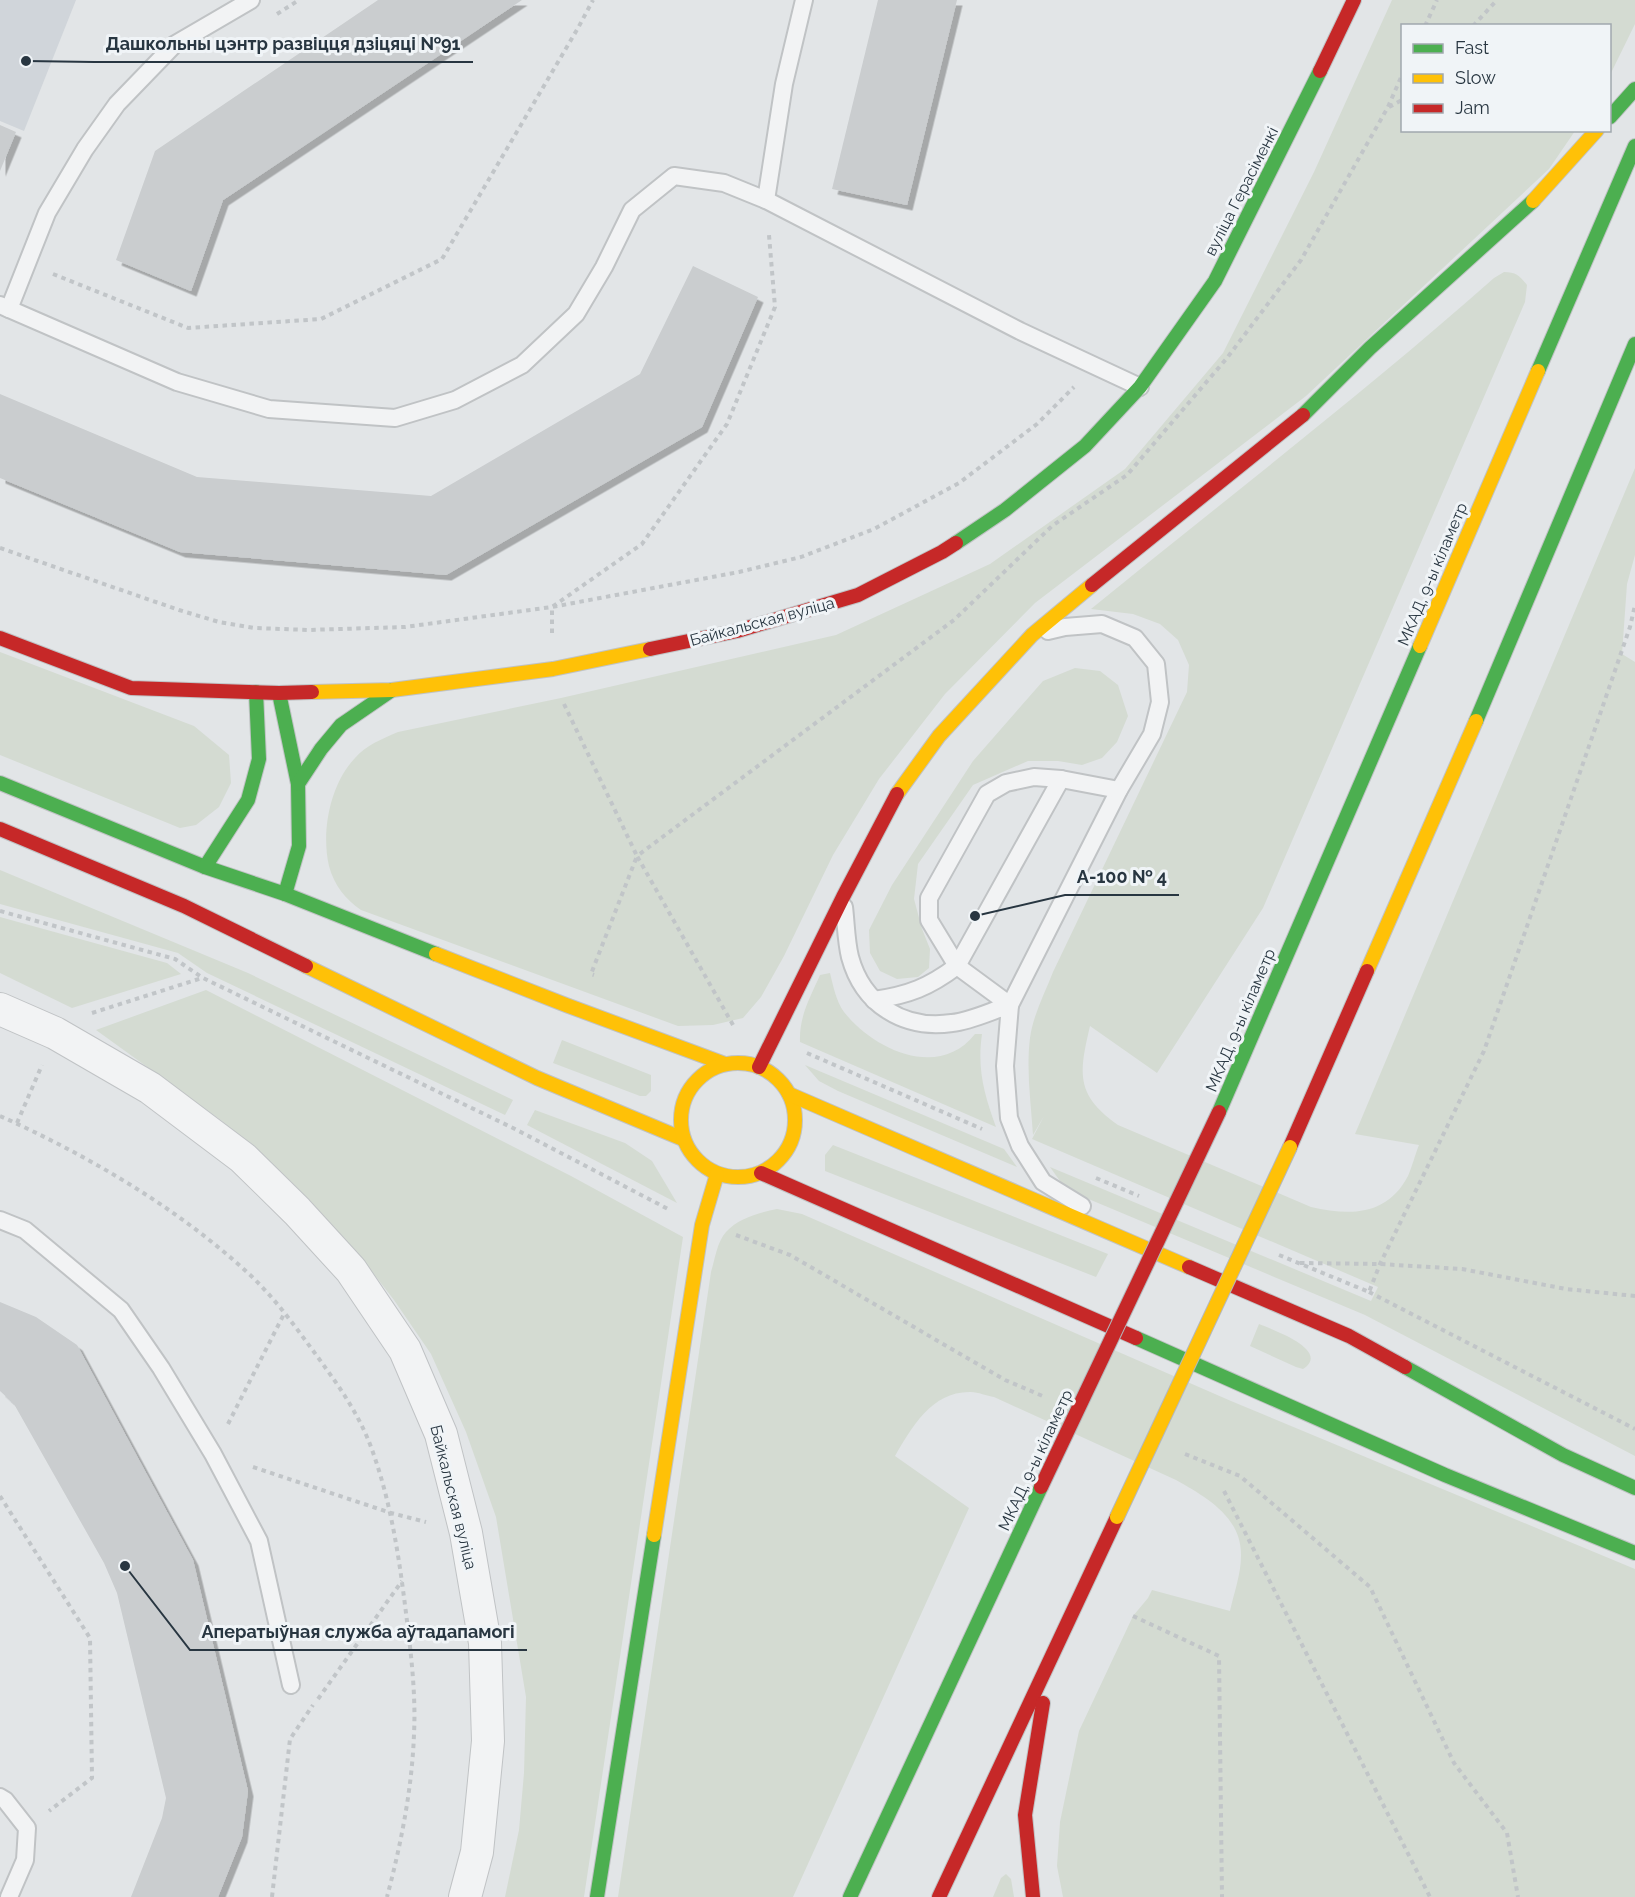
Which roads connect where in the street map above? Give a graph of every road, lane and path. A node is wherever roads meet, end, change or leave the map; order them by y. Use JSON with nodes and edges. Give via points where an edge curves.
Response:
{"nodes":[{"id":1,"x":251,"y":0,"type":"edge"},
{"id":2,"x":299,"y":0,"type":"edge"},
{"id":3,"x":592,"y":0,"type":"edge"},
{"id":4,"x":804,"y":0,"type":"edge"},
{"id":5,"x":1354,"y":0,"type":"edge"},
{"id":6,"x":1437,"y":0,"type":"edge"},
{"id":7,"x":1497,"y":0,"type":"edge"},
{"id":8,"x":270,"y":19,"type":"dead end"},
{"id":9,"x":1426,"y":24,"type":"edge"},
{"id":10,"x":1475,"y":24,"type":"edge"},
{"id":11,"x":1401,"y":77,"type":"edge"},
{"id":12,"x":1635,"y":89,"type":"edge"},
{"id":13,"x":1401,"y":100,"type":"edge"},
{"id":14,"x":1611,"y":116,"type":"edge"},
{"id":15,"x":1595,"y":132,"type":"edge"},
{"id":16,"x":1635,"y":146,"type":"edge"},
{"id":17,"x":766,"y":200,"type":"junction"},
{"id":18,"x":27,"y":264,"type":"junction"},
{"id":19,"x":56,"y":264,"type":"dead end"},
{"id":20,"x":52,"y":274,"type":"junction"},
{"id":21,"x":5,"y":307,"type":"edge"},
{"id":22,"x":33,"y":319,"type":"junction"},
{"id":23,"x":1635,"y":344,"type":"edge"},
{"id":24,"x":1090,"y":365,"type":"junction"},
{"id":25,"x":1140,"y":387,"type":"junction"},
{"id":26,"x":0,"y":548,"type":"edge"},
{"id":27,"x":552,"y":607,"type":"junction"},
{"id":28,"x":1032,"y":635,"type":"junction"},
{"id":29,"x":0,"y":638,"type":"edge"},
{"id":30,"x":392,"y":690,"type":"junction"},
{"id":31,"x":256,"y":692,"type":"junction"},
{"id":32,"x":279,"y":693,"type":"junction"},
{"id":33,"x":561,"y":698,"type":"dead end"},
{"id":34,"x":1061,"y":779,"type":"junction"},
{"id":35,"x":0,"y":783,"type":"edge"},
{"id":36,"x":298,"y":784,"type":"junction"},
{"id":37,"x":1119,"y":790,"type":"junction"},
{"id":38,"x":0,"y":830,"type":"edge"},
{"id":39,"x":637,"y":856,"type":"junction"},
{"id":40,"x":205,"y":867,"type":"junction"},
{"id":41,"x":285,"y":894,"type":"junction"},
{"id":42,"x":843,"y":897,"type":"junction"},
{"id":43,"x":251,"y":898,"type":"dead end"},
{"id":44,"x":206,"y":903,"type":"dead end"},
{"id":45,"x":184,"y":906,"type":"junction"},
{"id":46,"x":0,"y":911,"type":"edge"},
{"id":47,"x":957,"y":966,"type":"junction"},
{"id":48,"x":591,"y":974,"type":"dead end"},
{"id":49,"x":203,"y":978,"type":"junction"},
{"id":50,"x":874,"y":1000,"type":"junction"},
{"id":51,"x":1010,"y":1005,"type":"junction"},
{"id":52,"x":0,"y":1009,"type":"edge"},
{"id":53,"x":87,"y":1015,"type":"dead end"},
{"id":54,"x":733,"y":1025,"type":"dead end"},
{"id":55,"x":725,"y":1064,"type":"junction"},
{"id":56,"x":759,"y":1067,"type":"junction"},
{"id":57,"x":789,"y":1094,"type":"junction"},
{"id":58,"x":0,"y":1116,"type":"edge"},
{"id":59,"x":683,"y":1139,"type":"junction"},
{"id":60,"x":761,"y":1173,"type":"junction"},
{"id":61,"x":717,"y":1174,"type":"junction"},
{"id":62,"x":0,"y":1220,"type":"edge"},
{"id":63,"x":702,"y":1225,"type":"junction"},
{"id":64,"x":1156,"y":1254,"type":"junction"},
{"id":65,"x":1296,"y":1263,"type":"dead end"},
{"id":66,"x":1369,"y":1292,"type":"dead end"},
{"id":67,"x":1635,"y":1296,"type":"edge"},
{"id":68,"x":285,"y":1312,"type":"junction"},
{"id":69,"x":1047,"y":1398,"type":"dead end"},
{"id":70,"x":1635,"y":1429,"type":"edge"},
{"id":71,"x":1176,"y":1450,"type":"dead end"},
{"id":72,"x":213,"y":1454,"type":"junction"},
{"id":73,"x":1635,"y":1488,"type":"edge"},
{"id":74,"x":1224,"y":1491,"type":"dead end"},
{"id":75,"x":0,"y":1496,"type":"edge"},
{"id":76,"x":391,"y":1513,"type":"junction"},
{"id":77,"x":466,"y":1533,"type":"junction"},
{"id":78,"x":1635,"y":1553,"type":"edge"},
{"id":79,"x":402,"y":1581,"type":"junction"},
{"id":80,"x":1133,"y":1616,"type":"dead end"},
{"id":81,"x":1056,"y":1646,"type":"junction"},
{"id":82,"x":291,"y":1685,"type":"dead end"},
{"id":83,"x":0,"y":1797,"type":"edge"},
{"id":84,"x":27,"y":1828,"type":"junction"},
{"id":85,"x":9,"y":1897,"type":"edge"},
{"id":86,"x":272,"y":1897,"type":"edge"},
{"id":87,"x":387,"y":1897,"type":"edge"},
{"id":88,"x":465,"y":1897,"type":"edge"},
{"id":89,"x":597,"y":1897,"type":"edge"},
{"id":90,"x":850,"y":1897,"type":"edge"},
{"id":91,"x":939,"y":1897,"type":"edge"},
{"id":92,"x":1033,"y":1897,"type":"edge"},
{"id":93,"x":1222,"y":1897,"type":"edge"},
{"id":94,"x":1430,"y":1897,"type":"edge"},
{"id":95,"x":1518,"y":1897,"type":"edge"}],
"edges":[{"from":1,"to":18,"type":"lane","via":[[174,45],[117,104],[47,213]]},
{"from":2,"to":8,"type":"path"},
{"from":3,"to":20,"type":"path","via":[[442,259],[321,319],[188,328]]},
{"from":4,"to":17,"type":"lane","via":[[784,84]]},
{"from":5,"to":25,"type":"main road","name":"вуліца Герасіменкі","via":[[1215,281]]},
{"from":6,"to":9,"type":"path"},
{"from":7,"to":10,"type":"path"},
{"from":11,"to":13,"type":"path","via":[[1388,107]]},
{"from":12,"to":14,"type":"main road"},
{"from":15,"to":28,"type":"main road","via":[[1524,211],[1370,348],[1304,414]]},
{"from":16,"to":90,"type":"main road","name":"МКАД, 9-ы кіламетр","bridge":true,"via":[[1219,1112]]},
{"from":17,"to":22,"type":"lane","via":[[724,183],[674,176],[632,210],[576,314],[522,364],[455,400],[395,418],[269,409],[177,382]]},
{"from":17,"to":24,"type":"lane"},
{"from":17,"to":27,"type":"path","via":[[775,307],[727,424],[642,544]]},
{"from":18,"to":20,"type":"path"},
{"from":18,"to":21,"type":"lane"},
{"from":19,"to":20,"type":"path"},
{"from":20,"to":22,"type":"path"},
{"from":21,"to":22,"type":"lane"},
{"from":23,"to":81,"type":"main road","bridge":true,"via":[[1439,808],[1290,1147]]},
{"from":24,"to":25,"type":"lane"},
{"from":24,"to":27,"type":"path","via":[[1067,396],[1037,424],[959,483],[874,529],[801,557]]},
{"from":25,"to":30,"type":"main road","name":"Байкальская вуліца","via":[[1085,446],[1005,510],[942,552],[858,595],[737,631],[553,669]]},
{"from":26,"to":27,"type":"path","via":[[179,610],[254,628],[405,627]]},
{"from":28,"to":37,"type":"lane","via":[[1102,624],[1135,638],[1156,664],[1160,702],[1152,735]]},
{"from":28,"to":42,"type":"main road","via":[[939,736],[899,791]]},
{"from":29,"to":31,"type":"main road","name":"Байкальская вуліца","via":[[131,688]]},
{"from":30,"to":32,"type":"main road","name":"Байкальская вуліца"},
{"from":30,"to":36,"type":"main road","via":[[341,725]]},
{"from":31,"to":32,"type":"main road","name":"Байкальская вуліца"},
{"from":31,"to":40,"type":"main road","via":[[259,759],[248,800]]},
{"from":32,"to":36,"type":"main road"},
{"from":33,"to":39,"type":"path"},
{"from":34,"to":37,"type":"lane"},
{"from":34,"to":47,"type":"lane"},
{"from":34,"to":47,"type":"lane","via":[[1034,777],[1006,783],[987,794],[928,898],[929,920]]},
{"from":35,"to":40,"type":"main road"},
{"from":36,"to":41,"type":"main road","via":[[299,846]]},
{"from":37,"to":51,"type":"lane"},
{"from":38,"to":45,"type":"main road"},
{"from":39,"to":48,"type":"path"},
{"from":39,"to":54,"type":"path"},
{"from":40,"to":41,"type":"main road"},
{"from":41,"to":43,"type":"main road"},
{"from":41,"to":55,"type":"main road"},
{"from":42,"to":50,"type":"lane","via":[[850,956],[859,982]]},
{"from":42,"to":56,"type":"main road"},
{"from":44,"to":45,"type":"main road"},
{"from":45,"to":59,"type":"main road","via":[[537,1078]]},
{"from":46,"to":49,"type":"path","via":[[175,959]]},
{"from":47,"to":50,"type":"lane","via":[[917,990]]},
{"from":47,"to":51,"type":"lane"},
{"from":49,"to":53,"type":"path"},
{"from":49,"to":63,"type":"path","via":[[515,1129]]},
{"from":50,"to":51,"type":"lane","via":[[898,1017],[921,1025],[954,1023]]},
{"from":51,"to":64,"type":"lane","via":[[1005,1066],[1009,1118],[1020,1146],[1043,1182]]},
{"from":52,"to":77,"type":"street","name":"Байкальская вуліца","via":[[56,1033],[150,1088],[243,1158],[351,1270],[405,1350],[441,1434]]},
{"from":55,"to":56,"type":"main road"},
{"from":55,"to":59,"type":"main road","via":[[707,1071],[683,1101]]},
{"from":56,"to":57,"type":"main road","via":[[781,1082]]},
{"from":57,"to":60,"type":"main road","via":[[795,1112],[788,1148],[777,1163]]},
{"from":57,"to":64,"type":"main road"},
{"from":58,"to":68,"type":"path","via":[[108,1169],[213,1242]]},
{"from":59,"to":61,"type":"main road","via":[[691,1154]]},
{"from":60,"to":61,"type":"main road","via":[[747,1177]]},
{"from":60,"to":78,"type":"main road","via":[[1445,1475]]},
{"from":61,"to":63,"type":"main road"},
{"from":62,"to":72,"type":"lane","via":[[25,1230],[121,1310]]},
{"from":63,"to":69,"type":"path","via":[[790,1255],[1005,1380]]},
{"from":63,"to":89,"type":"main road"},
{"from":64,"to":73,"type":"main road","via":[[1349,1335],[1563,1455]]},
{"from":65,"to":67,"type":"path","via":[[1462,1269],[1566,1289]]},
{"from":66,"to":70,"type":"path"},
{"from":68,"to":72,"type":"path"},
{"from":68,"to":76,"type":"path","via":[[344,1392],[371,1446]]},
{"from":71,"to":95,"type":"path","via":[[1240,1476],[1370,1587],[1454,1763],[1507,1833]]},
{"from":72,"to":76,"type":"path"},
{"from":72,"to":82,"type":"lane","via":[[259,1541]]},
{"from":74,"to":94,"type":"path"},
{"from":75,"to":84,"type":"path","via":[[90,1638],[92,1778]]},
{"from":76,"to":77,"type":"path"},
{"from":76,"to":79,"type":"path"},
{"from":77,"to":88,"type":"street","name":"Байкальская вуліца","via":[[485,1642],[488,1741],[477,1852]]},
{"from":79,"to":86,"type":"path","via":[[290,1739]]},
{"from":79,"to":87,"type":"path","via":[[415,1733],[410,1786]]},
{"from":80,"to":93,"type":"path","via":[[1219,1656]]},
{"from":81,"to":91,"type":"main road"},
{"from":81,"to":92,"type":"main road","via":[[1025,1815]]},
{"from":83,"to":84,"type":"lane"},
{"from":84,"to":85,"type":"lane","via":[[25,1860]]}]}
